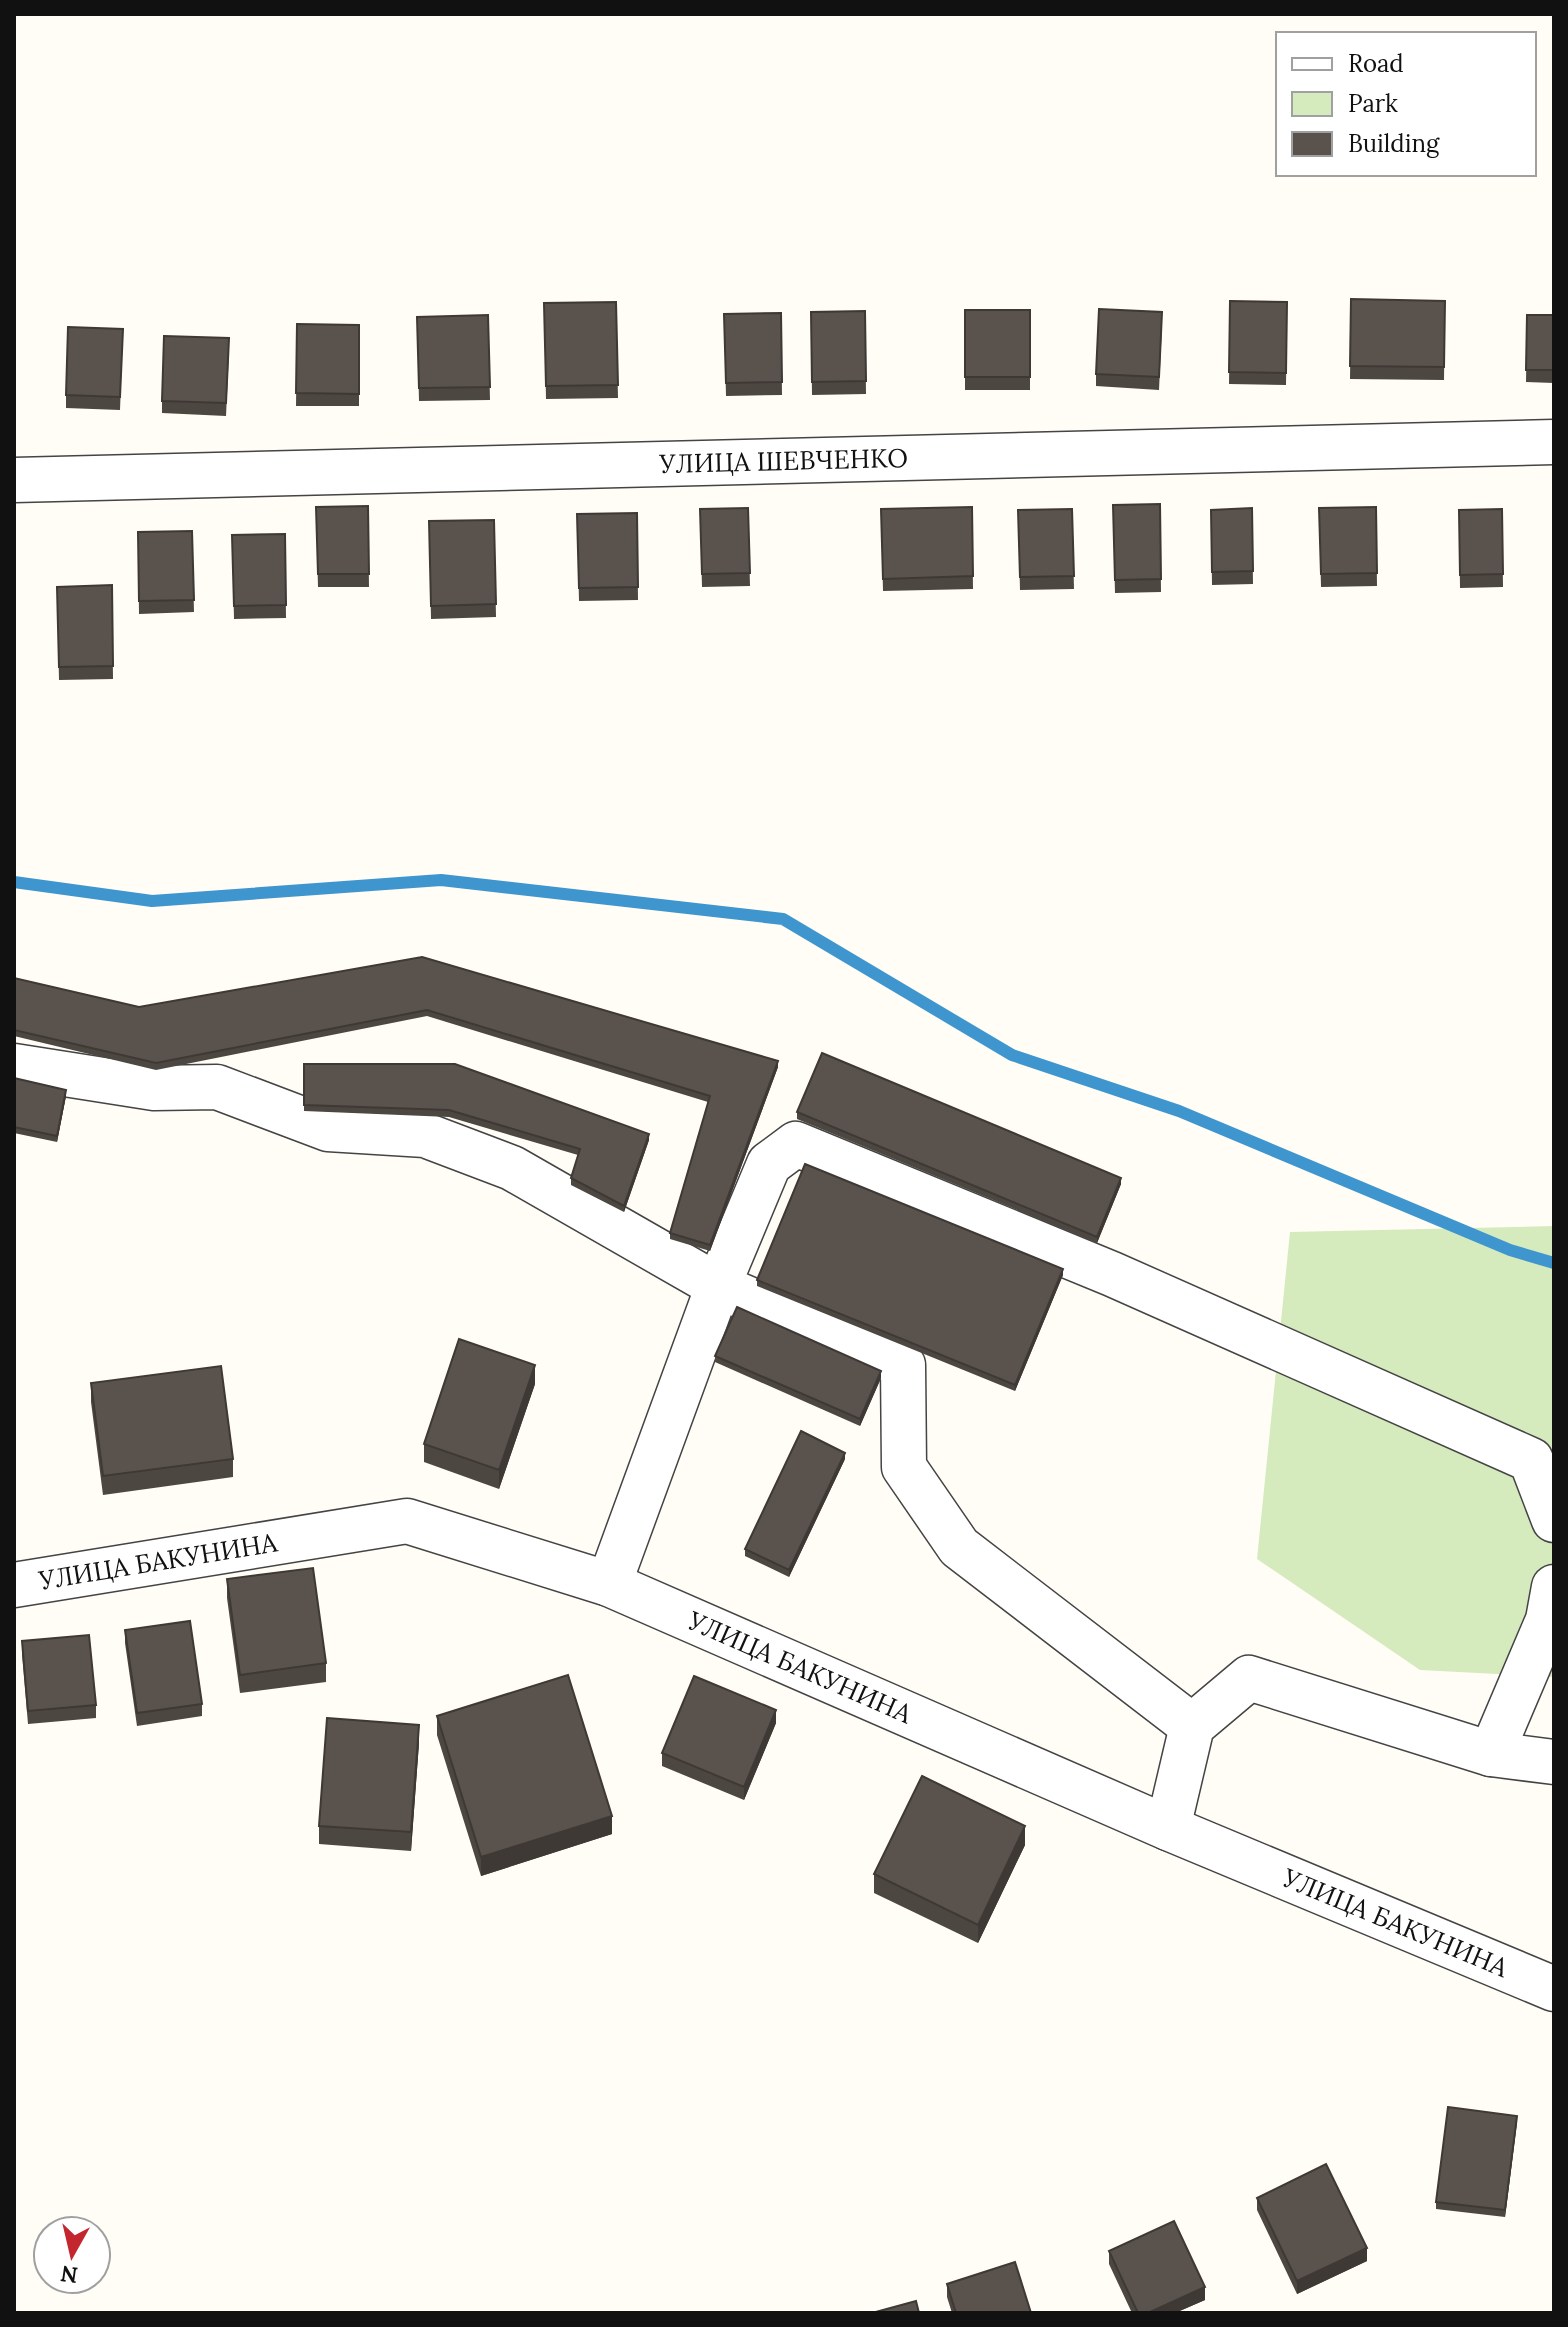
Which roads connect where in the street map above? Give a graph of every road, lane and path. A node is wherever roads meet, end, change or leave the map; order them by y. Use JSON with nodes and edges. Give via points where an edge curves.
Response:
{"nodes":[{"id":1,"x":1554,"y":442,"type":"edge"},
{"id":2,"x":14,"y":480,"type":"edge"},
{"id":3,"x":14,"y":1066,"type":"edge"},
{"id":4,"x":718,"y":1286,"type":"junction"},
{"id":5,"x":1554,"y":1520,"type":"edge"},
{"id":6,"x":609,"y":1584,"type":"junction"},
{"id":7,"x":14,"y":1585,"type":"edge"},
{"id":8,"x":1554,"y":1587,"type":"edge"},
{"id":9,"x":1192,"y":1726,"type":"junction"},
{"id":10,"x":1491,"y":1754,"type":"junction"},
{"id":11,"x":1554,"y":1762,"type":"edge"},
{"id":12,"x":1168,"y":1828,"type":"junction"},
{"id":13,"x":1554,"y":1989,"type":"edge"}],
"edges":[{"from":1,"to":2,"type":"street","name":"УЛИЦА ШЕВЧЕНКО"},
{"from":3,"to":4,"type":"street","via":[[154,1088],[217,1087],[328,1129],[425,1135],[512,1168]]},
{"from":4,"to":5,"type":"street","via":[[769,1164],[796,1144],[1112,1274],[1531,1460]]},
{"from":4,"to":6,"type":"street"},
{"from":4,"to":9,"type":"street","via":[[903,1365],[904,1467],[959,1547]]},
{"from":6,"to":7,"type":"street","name":"УЛИЦА БАКУНИНА","via":[[407,1521]]},
{"from":6,"to":12,"type":"street","name":"УЛИЦА БАКУНИНА"},
{"from":8,"to":10,"type":"street","via":[[1548,1620]]},
{"from":9,"to":10,"type":"street","via":[[1249,1678]]},
{"from":9,"to":12,"type":"street"},
{"from":10,"to":11,"type":"street"},
{"from":12,"to":13,"type":"street","name":"УЛИЦА БАКУНИНА"}]}
